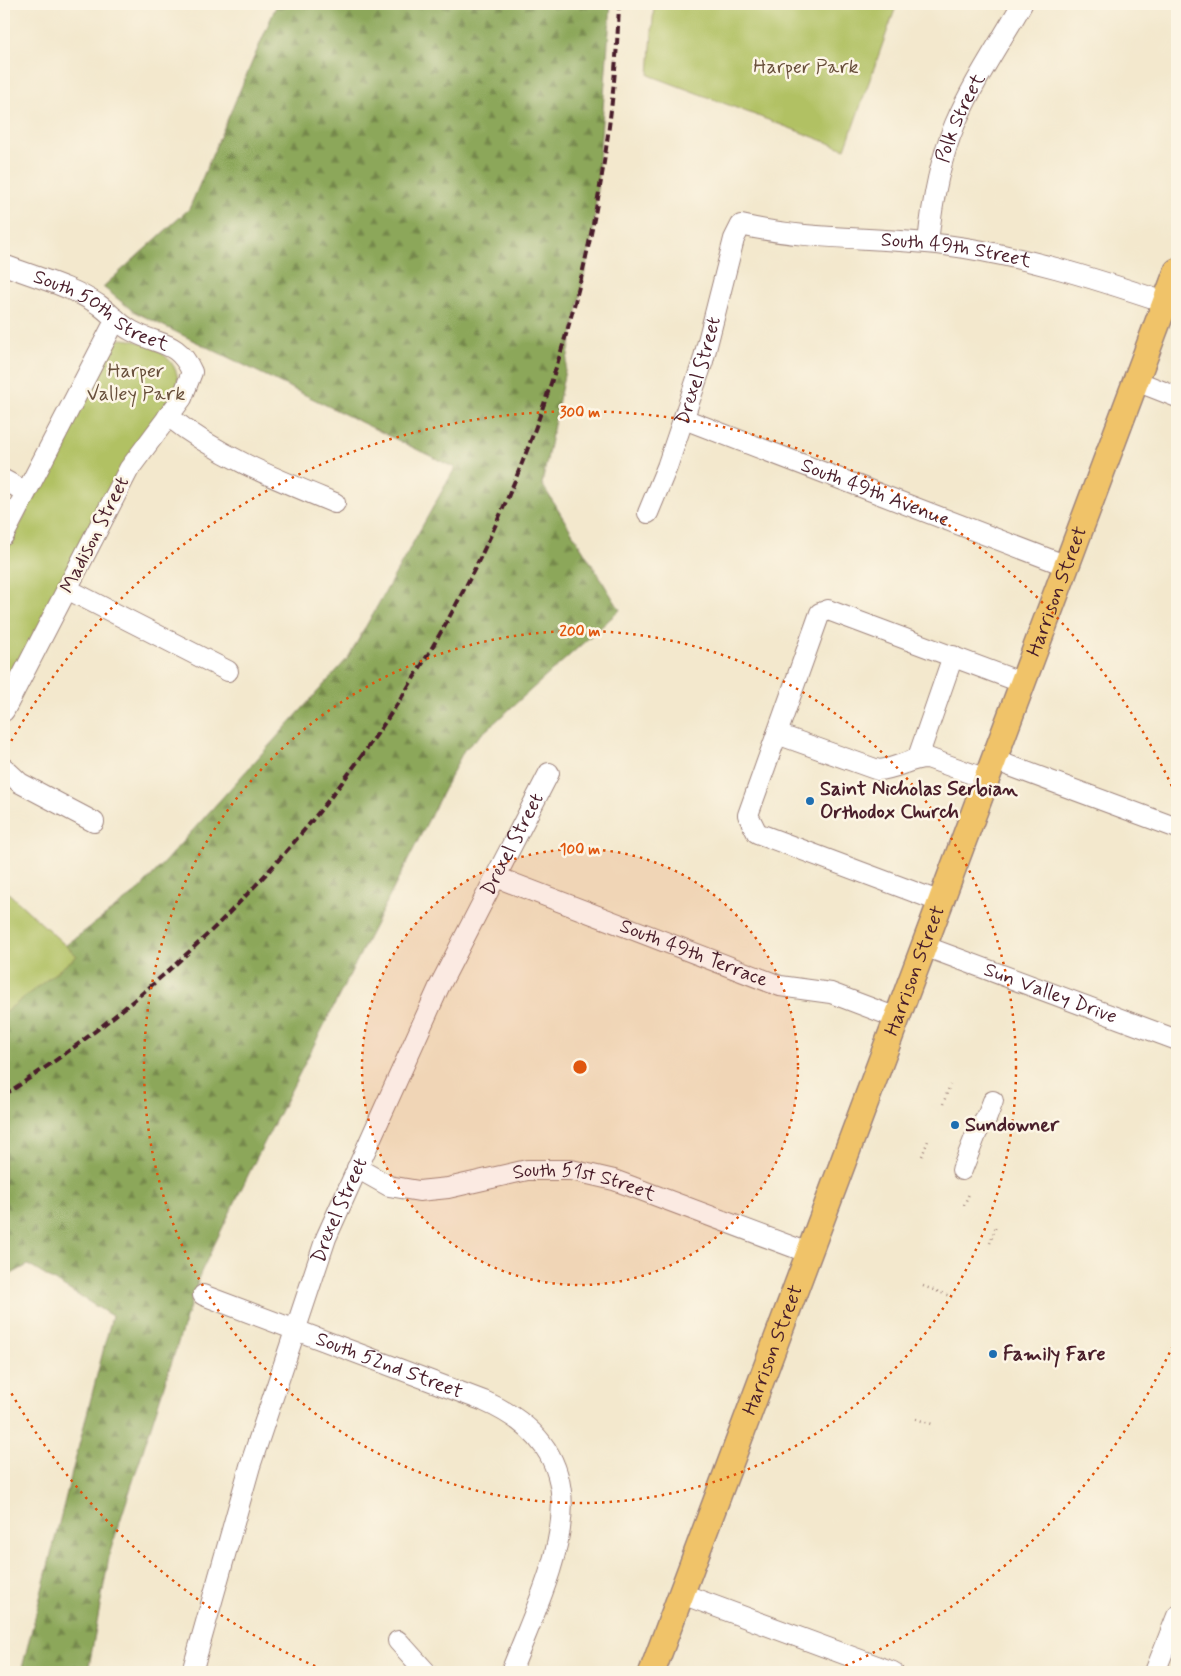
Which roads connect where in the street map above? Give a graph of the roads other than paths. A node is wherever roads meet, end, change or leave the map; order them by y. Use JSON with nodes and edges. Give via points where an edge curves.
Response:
{"nodes":[{"id":1,"x":1022,"y":4,"type":"edge"},
{"id":2,"x":742,"y":225,"type":"joint"},
{"id":3,"x":928,"y":244,"type":"junction"},
{"id":4,"x":4,"y":265,"type":"edge"},
{"id":5,"x":1177,"y":271,"type":"edge"},
{"id":6,"x":1166,"y":302,"type":"junction"},
{"id":7,"x":116,"y":319,"type":"junction"},
{"id":8,"x":190,"y":365,"type":"joint"},
{"id":9,"x":1136,"y":381,"type":"junction"},
{"id":10,"x":1177,"y":397,"type":"edge"},
{"id":11,"x":168,"y":416,"type":"junction"},
{"id":12,"x":684,"y":419,"type":"junction"},
{"id":13,"x":4,"y":480,"type":"edge"},
{"id":14,"x":26,"y":492,"type":"junction"},
{"id":15,"x":335,"y":503,"type":"dead end"},
{"id":16,"x":648,"y":513,"type":"dead end"},
{"id":17,"x":4,"y":535,"type":"edge"},
{"id":18,"x":1067,"y":566,"type":"junction"},
{"id":19,"x":67,"y":589,"type":"junction"},
{"id":20,"x":953,"y":656,"type":"junction"},
{"id":21,"x":228,"y":671,"type":"dead end"},
{"id":22,"x":1023,"y":683,"type":"junction"},
{"id":23,"x":4,"y":711,"type":"edge"},
{"id":24,"x":777,"y":734,"type":"junction"},
{"id":25,"x":918,"y":757,"type":"junction"},
{"id":26,"x":4,"y":768,"type":"edge"},
{"id":27,"x":990,"y":769,"type":"junction"},
{"id":28,"x":549,"y":772,"type":"dead end"},
{"id":29,"x":94,"y":822,"type":"dead end"},
{"id":30,"x":1177,"y":828,"type":"edge"},
{"id":31,"x":496,"y":877,"type":"junction"},
{"id":32,"x":941,"y":902,"type":"junction"},
{"id":33,"x":924,"y":946,"type":"junction"},
{"id":34,"x":897,"y":1018,"type":"junction"},
{"id":35,"x":1177,"y":1040,"type":"edge"},
{"id":36,"x":993,"y":1101,"type":"dead end"},
{"id":37,"x":356,"y":1168,"type":"junction"},
{"id":38,"x":962,"y":1170,"type":"dead end"},
{"id":39,"x":809,"y":1253,"type":"junction"},
{"id":40,"x":203,"y":1295,"type":"dead end"},
{"id":41,"x":295,"y":1330,"type":"junction"},
{"id":42,"x":682,"y":1594,"type":"junction"},
{"id":43,"x":1177,"y":1616,"type":"edge"},
{"id":44,"x":398,"y":1641,"type":"dead end"},
{"id":45,"x":192,"y":1672,"type":"edge"},
{"id":46,"x":426,"y":1672,"type":"edge"},
{"id":47,"x":512,"y":1672,"type":"edge"},
{"id":48,"x":652,"y":1672,"type":"edge"},
{"id":49,"x":893,"y":1672,"type":"edge"},
{"id":50,"x":1155,"y":1672,"type":"edge"}],
"edges":[{"from":1,"to":3,"type":"street","name":"Polk Street","via":[[955,125],[937,179]]},
{"from":2,"to":3,"type":"street","name":"South 49th Street","via":[[818,238]]},
{"from":2,"to":12,"type":"street","name":"Drexel Street","via":[[734,239],[703,361]]},
{"from":3,"to":6,"type":"street","name":"South 49th Street","via":[[1005,255]]},
{"from":4,"to":7,"type":"street","name":"South 50th Street","via":[[78,294]]},
{"from":5,"to":6,"type":"main road","name":"Harrison Street"},
{"from":6,"to":9,"type":"main road","name":"Harrison Street"},
{"from":7,"to":8,"type":"street","name":"South 50th Street","via":[[131,331],[174,347]]},
{"from":7,"to":14,"type":"street"},
{"from":8,"to":11,"type":"street","name":"Madison Street","via":[[192,372],[187,388]]},
{"from":9,"to":10,"type":"street"},
{"from":9,"to":18,"type":"main road","name":"Harrison Street"},
{"from":11,"to":15,"type":"street","via":[[222,454]]},
{"from":11,"to":19,"type":"street","name":"Madison Street","via":[[129,469]]},
{"from":12,"to":16,"type":"street","name":"Drexel Street"},
{"from":12,"to":18,"type":"street","name":"South 49th Avenue"},
{"from":13,"to":14,"type":"street"},
{"from":14,"to":17,"type":"street"},
{"from":18,"to":22,"type":"main road","name":"Harrison Street"},
{"from":19,"to":21,"type":"street"},
{"from":19,"to":23,"type":"street","name":"Madison Street"},
{"from":20,"to":22,"type":"street"},
{"from":20,"to":24,"type":"street","via":[[828,610],[820,613]]},
{"from":20,"to":25,"type":"street"},
{"from":22,"to":27,"type":"main road","name":"Harrison Street"},
{"from":24,"to":25,"type":"street","via":[[878,770],[892,770]]},
{"from":24,"to":32,"type":"street","via":[[748,815],[757,833]]},
{"from":25,"to":27,"type":"street"},
{"from":26,"to":29,"type":"street","via":[[20,782]]},
{"from":27,"to":30,"type":"street"},
{"from":27,"to":32,"type":"main road","name":"Harrison Street"},
{"from":28,"to":31,"type":"street","name":"Drexel Street"},
{"from":31,"to":34,"type":"street","name":"South 49th Terrace","via":[[780,986],[831,994]]},
{"from":31,"to":37,"type":"street","name":"Drexel Street","via":[[439,987]]},
{"from":32,"to":33,"type":"main road","name":"Harrison Street"},
{"from":33,"to":34,"type":"main road","name":"Harrison Street"},
{"from":33,"to":35,"type":"street","name":"Sun Valley Drive"},
{"from":34,"to":39,"type":"main road","name":"Harrison Street"},
{"from":36,"to":38,"type":"street"},
{"from":37,"to":39,"type":"street","name":"South 51st Street","via":[[389,1186],[419,1192],[527,1170],[571,1170],[614,1180]]},
{"from":37,"to":41,"type":"street","name":"Drexel Street","via":[[326,1238]]},
{"from":39,"to":42,"type":"main road","name":"Harrison Street"},
{"from":40,"to":41,"type":"street","name":"South 52nd Street"},
{"from":41,"to":45,"type":"street","name":"Drexel Street","via":[[250,1466]]},
{"from":41,"to":47,"type":"street","name":"South 52nd Street","via":[[498,1407],[530,1430],[554,1464],[563,1495],[560,1540]]},
{"from":42,"to":48,"type":"main road","name":"Harrison Street"},
{"from":42,"to":49,"type":"street"},
{"from":43,"to":50,"type":"street"},
{"from":44,"to":46,"type":"street"}]}
